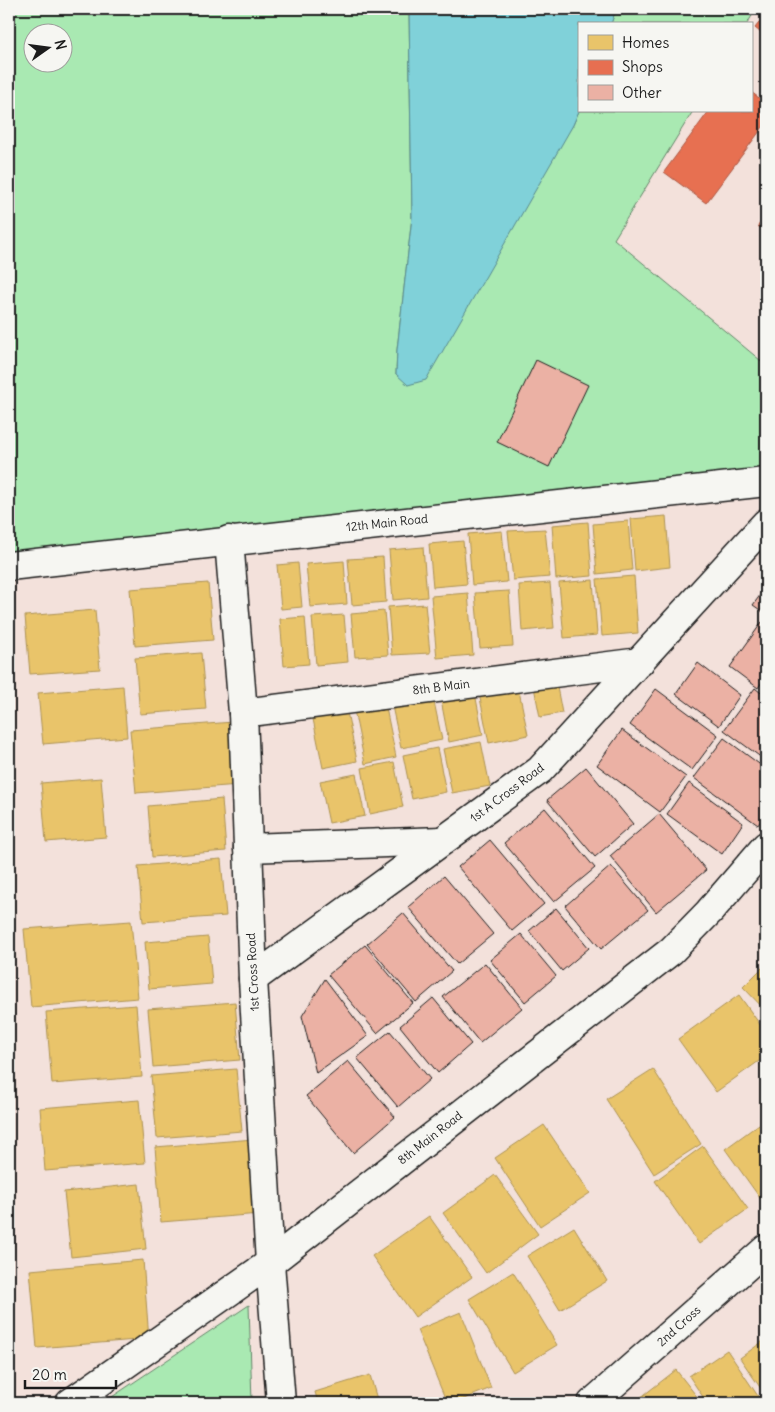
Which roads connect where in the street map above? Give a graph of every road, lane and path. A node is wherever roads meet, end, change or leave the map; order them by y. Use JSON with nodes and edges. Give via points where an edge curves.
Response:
{"nodes":[{"id":1,"x":766,"y":482,"type":"edge"},
{"id":2,"x":766,"y":523,"type":"edge"},
{"id":3,"x":229,"y":540,"type":"junction"},
{"id":4,"x":9,"y":566,"type":"edge"},
{"id":5,"x":640,"y":662,"type":"junction"},
{"id":6,"x":243,"y":712,"type":"junction"},
{"id":7,"x":442,"y":841,"type":"junction"},
{"id":8,"x":766,"y":846,"type":"edge"},
{"id":9,"x":248,"y":848,"type":"junction"},
{"id":10,"x":253,"y":979,"type":"junction"},
{"id":11,"x":766,"y":1248,"type":"edge"},
{"id":12,"x":270,"y":1263,"type":"junction"},
{"id":13,"x":70,"y":1403,"type":"edge"},
{"id":14,"x":281,"y":1403,"type":"edge"},
{"id":15,"x":592,"y":1403,"type":"edge"}],
"edges":[{"from":1,"to":3,"type":"street","name":"12th Main Road"},
{"from":2,"to":5,"type":"street","name":"1st A Cross Road"},
{"from":3,"to":4,"type":"street","name":"12th Main Road"},
{"from":3,"to":6,"type":"street","name":"1st Cross Road"},
{"from":5,"to":6,"type":"street","name":"8th B Main"},
{"from":5,"to":7,"type":"street","name":"1st A Cross Road","via":[[540,770]]},
{"from":6,"to":9,"type":"street","name":"1st Cross Road"},
{"from":7,"to":9,"type":"street"},
{"from":7,"to":10,"type":"street","name":"1st A Cross Road"},
{"from":8,"to":12,"type":"street","name":"8th Main Road","via":[[671,951]]},
{"from":9,"to":10,"type":"street","name":"1st Cross Road"},
{"from":10,"to":12,"type":"street","name":"1st Cross Road"},
{"from":11,"to":15,"type":"street","name":"2nd Cross"},
{"from":12,"to":13,"type":"street","name":"8th Main Road"},
{"from":12,"to":14,"type":"street","name":"1st Cross Road"}]}
